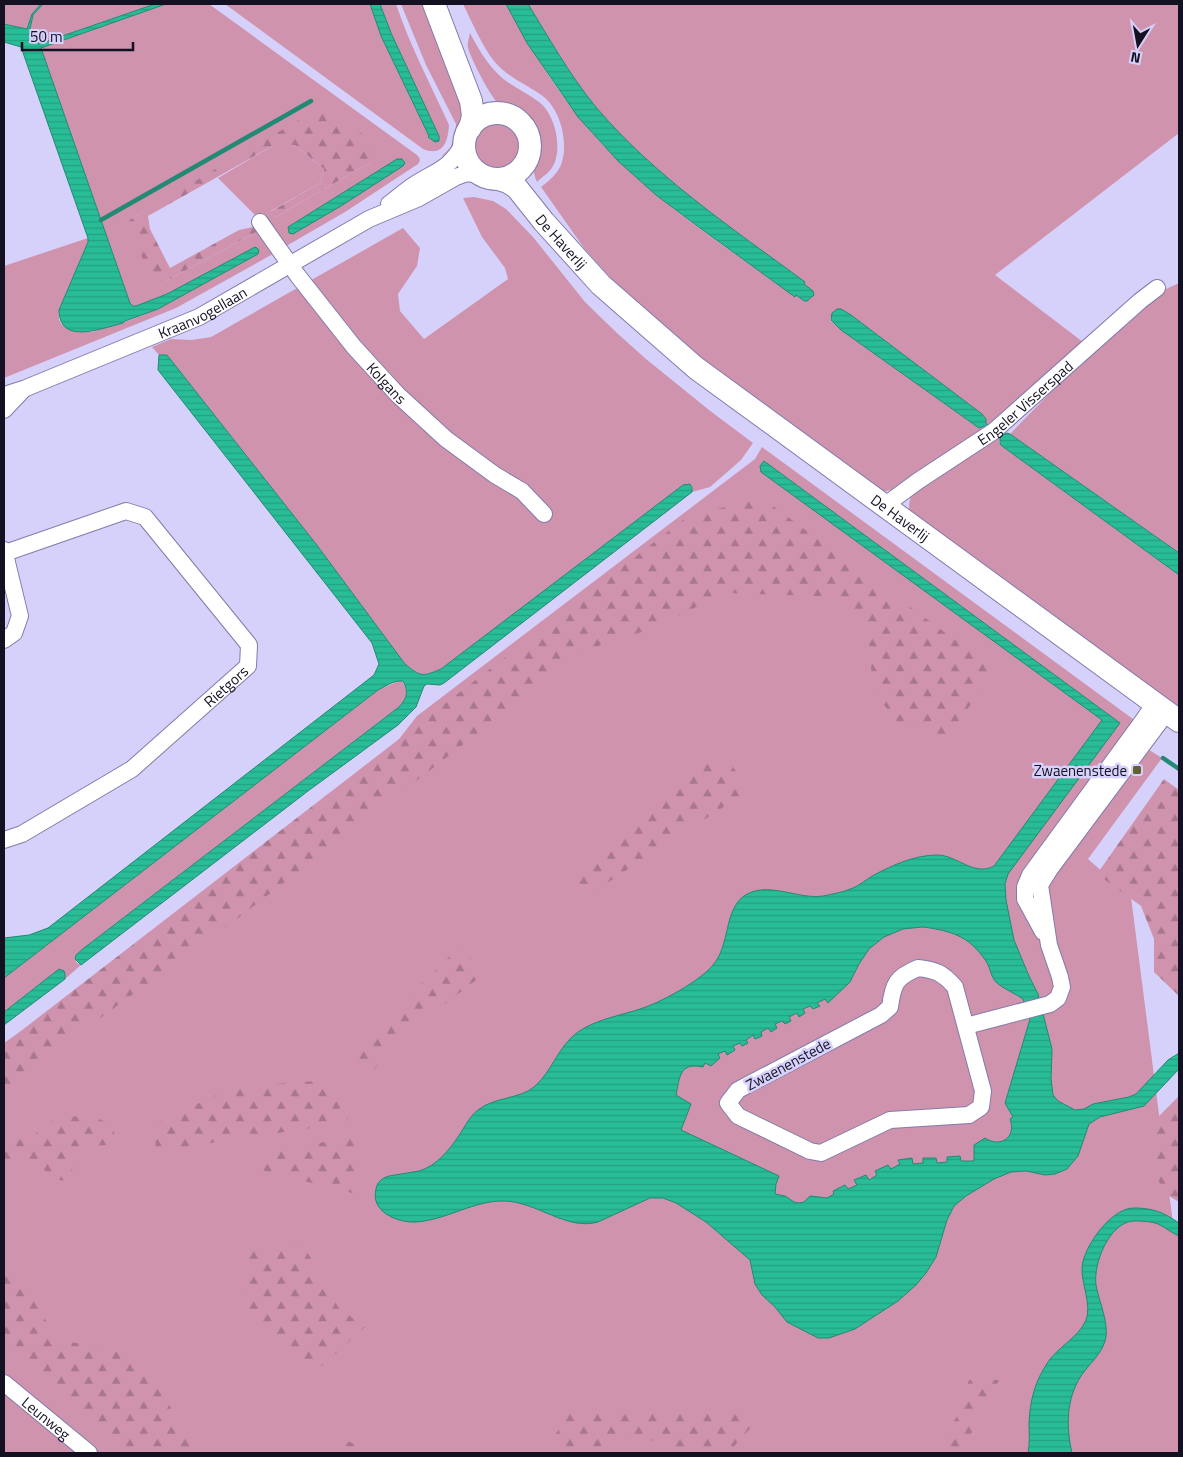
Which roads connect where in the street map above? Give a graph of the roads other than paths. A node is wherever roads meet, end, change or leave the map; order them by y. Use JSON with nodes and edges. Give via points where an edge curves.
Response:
{"nodes":[{"id":1,"x":434,"y":4,"type":"edge"},
{"id":2,"x":444,"y":4,"type":"edge"},
{"id":3,"x":504,"y":114,"type":"junction"},
{"id":4,"x":467,"y":135,"type":"junction"},
{"id":5,"x":527,"y":160,"type":"junction"},
{"id":6,"x":489,"y":177,"type":"junction"},
{"id":7,"x":369,"y":220,"type":"junction"},
{"id":8,"x":260,"y":222,"type":"dead end"},
{"id":9,"x":290,"y":265,"type":"junction"},
{"id":10,"x":1157,"y":288,"type":"dead end"},
{"id":11,"x":627,"y":306,"type":"junction"},
{"id":12,"x":5,"y":398,"type":"edge"},
{"id":13,"x":884,"y":506,"type":"junction"},
{"id":14,"x":544,"y":514,"type":"dead end"},
{"id":15,"x":4,"y":552,"type":"edge"},
{"id":16,"x":7,"y":579,"type":"edge"},
{"id":17,"x":4,"y":640,"type":"edge"},
{"id":18,"x":1167,"y":712,"type":"edge"},
{"id":19,"x":4,"y":840,"type":"edge"},
{"id":20,"x":966,"y":1026,"type":"junction"},
{"id":21,"x":4,"y":1383,"type":"edge"},
{"id":22,"x":88,"y":1453,"type":"edge"}],
"edges":[{"from":1,"to":4,"type":"street","via":[[472,101],[473,116]]},
{"from":2,"to":3,"type":"street","via":[[482,96]]},
{"from":3,"to":4,"type":"street","via":[[478,119]]},
{"from":3,"to":5,"type":"street","via":[[514,118],[527,132],[530,149]]},
{"from":4,"to":6,"type":"street","via":[[467,159],[474,169]]},
{"from":4,"to":7,"type":"street","name":"Kraanvogellaan","via":[[449,164],[414,185]]},
{"from":5,"to":6,"type":"street","via":[[522,169],[512,176]]},
{"from":5,"to":11,"type":"street","name":"De Haverlij","via":[[526,171],[532,184]]},
{"from":6,"to":7,"type":"street","name":"Kraanvogellaan","via":[[467,174],[456,177]]},
{"from":6,"to":11,"type":"street","name":"De Haverlij","via":[[517,188],[601,285]]},
{"from":7,"to":9,"type":"street","name":"Kraanvogellaan"},
{"from":8,"to":9,"type":"street","name":"Kolgans"},
{"from":9,"to":12,"type":"street","name":"Kraanvogellaan","via":[[199,317]]},
{"from":9,"to":14,"type":"street","name":"Kolgans","via":[[354,346],[398,395],[446,439],[494,475],[522,491]]},
{"from":10,"to":13,"type":"street","name":"Engeler Visserspad","via":[[994,431]]},
{"from":11,"to":13,"type":"street","name":"De Haverlij","via":[[696,368]]},
{"from":13,"to":18,"type":"street","name":"De Haverlij"},
{"from":15,"to":16,"type":"street"},
{"from":15,"to":19,"type":"street","name":"Rietgors","via":[[126,511],[145,517],[249,645],[248,666],[132,769],[22,834]]},
{"from":16,"to":17,"type":"street","via":[[20,616],[14,633]]},
{"from":18,"to":20,"type":"street","via":[[1142,722],[1024,887],[1025,899],[1050,945],[1060,977],[1062,987],[1058,998],[1050,1004]]},
{"from":20,"to":20,"type":"street","name":"Zwaenenstede","via":[[984,1091],[981,1107],[969,1115],[890,1120],[821,1153],[810,1151],[738,1116],[728,1103],[738,1090],[881,1015],[890,1007],[896,983],[904,974],[918,968],[934,970],[947,977],[955,987]]},
{"from":21,"to":22,"type":"street","name":"Leunweg"}]}
